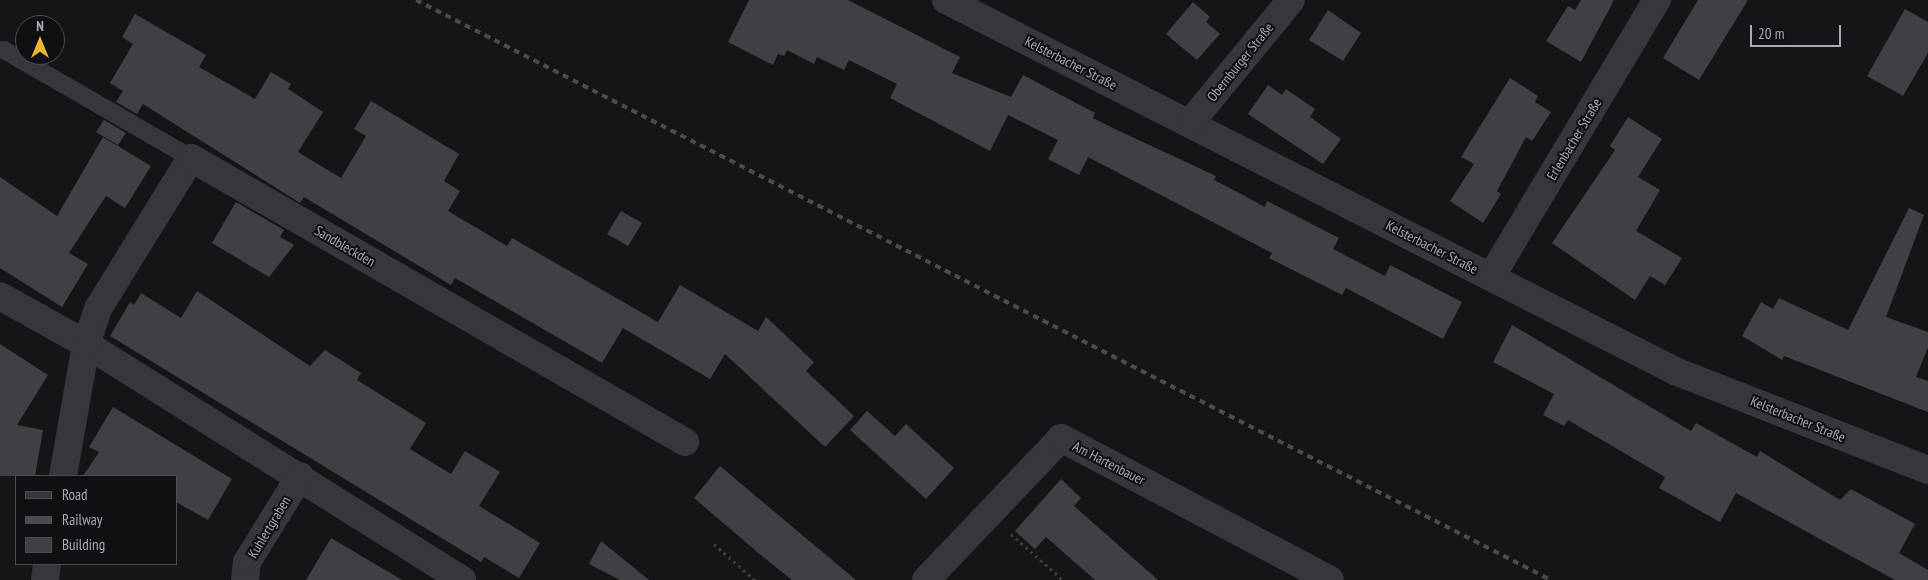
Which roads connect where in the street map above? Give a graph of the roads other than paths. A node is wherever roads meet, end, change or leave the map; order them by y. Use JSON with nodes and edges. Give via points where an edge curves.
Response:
{"nodes":[{"id":1,"x":946,"y":0,"type":"edge"},
{"id":2,"x":1291,"y":0,"type":"edge"},
{"id":3,"x":1657,"y":0,"type":"edge"},
{"id":4,"x":4,"y":50,"type":"dead end"},
{"id":5,"x":1190,"y":123,"type":"junction"},
{"id":6,"x":190,"y":158,"type":"junction"},
{"id":7,"x":1491,"y":277,"type":"junction"},
{"id":8,"x":0,"y":296,"type":"edge"},
{"id":9,"x":86,"y":344,"type":"junction"},
{"id":10,"x":685,"y":442,"type":"dead end"},
{"id":11,"x":1928,"y":470,"type":"edge"},
{"id":12,"x":63,"y":475,"type":"edge"},
{"id":13,"x":300,"y":476,"type":"junction"},
{"id":14,"x":48,"y":565,"type":"edge"},
{"id":15,"x":45,"y":580,"type":"edge"},
{"id":16,"x":245,"y":580,"type":"edge"},
{"id":17,"x":462,"y":580,"type":"edge"},
{"id":18,"x":926,"y":580,"type":"edge"},
{"id":19,"x":1330,"y":580,"type":"edge"}],
"edges":[{"from":1,"to":5,"type":"street","name":"Kelsterbacher Straße"},
{"from":2,"to":5,"type":"street","name":"Obernburger Straße"},
{"from":3,"to":7,"type":"street","name":"Erlenbacher Straße"},
{"from":4,"to":6,"type":"lane"},
{"from":5,"to":7,"type":"street","name":"Kelsterbacher Straße"},
{"from":6,"to":9,"type":"street","via":[[99,307]]},
{"from":6,"to":10,"type":"street","name":"Sandbleckden"},
{"from":7,"to":11,"type":"street","name":"Kelsterbacher Straße","via":[[1675,371]]},
{"from":8,"to":9,"type":"street"},
{"from":9,"to":12,"type":"street"},
{"from":9,"to":13,"type":"street"},
{"from":13,"to":16,"type":"street","name":"Kuhlertgraben","via":[[248,562]]},
{"from":13,"to":17,"type":"street"},
{"from":14,"to":15,"type":"street"},
{"from":18,"to":19,"type":"street","name":"Am Hartenbauer","via":[[1061,438]]}]}
